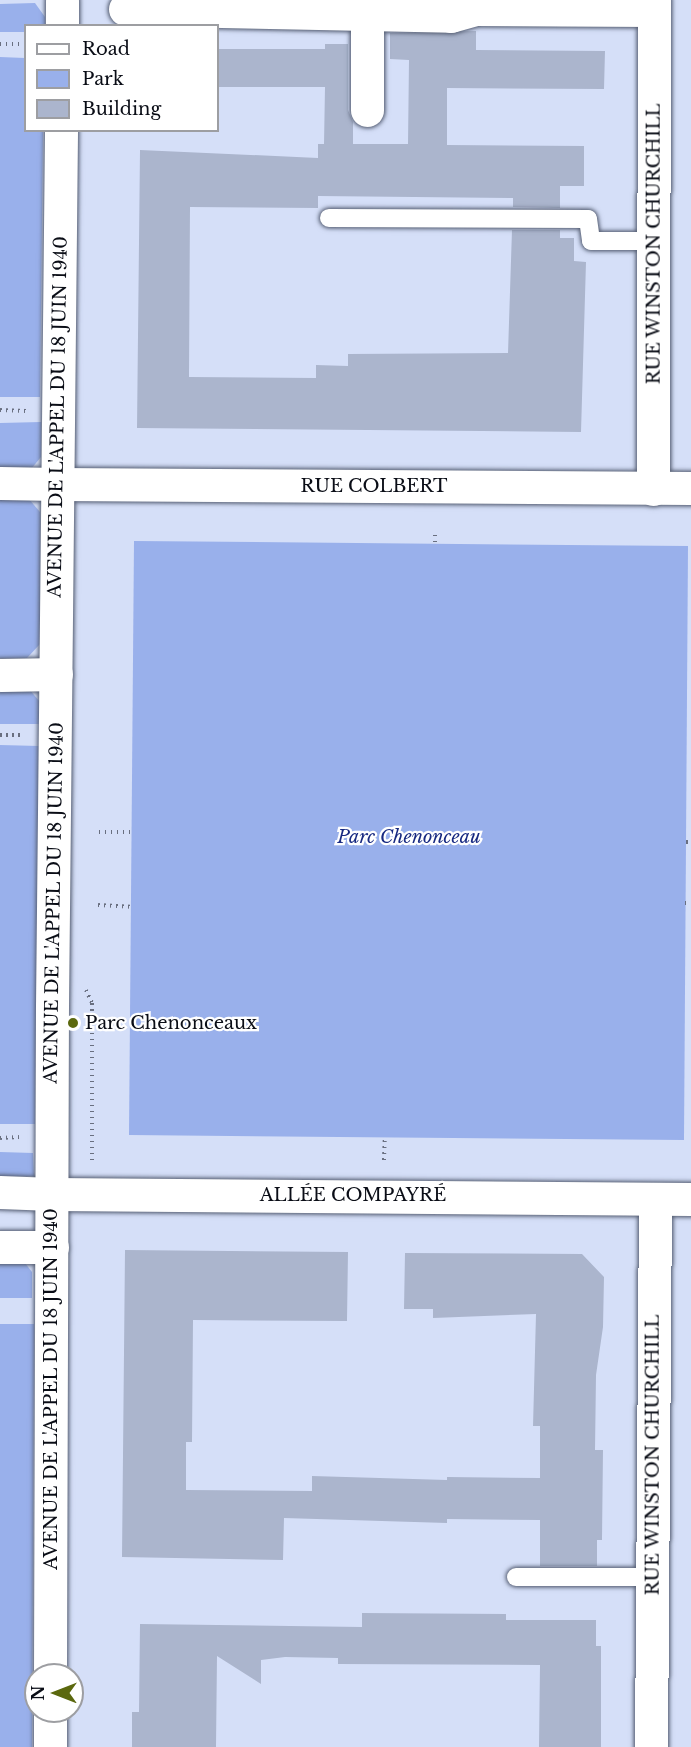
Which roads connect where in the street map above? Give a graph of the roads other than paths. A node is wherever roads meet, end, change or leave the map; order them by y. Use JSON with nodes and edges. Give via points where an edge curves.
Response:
{"nodes":[{"id":1,"x":62,"y":0,"type":"edge"},
{"id":2,"x":654,"y":5,"type":"edge"},
{"id":3,"x":125,"y":9,"type":"dead end"},
{"id":4,"x":359,"y":9,"type":"edge"},
{"id":5,"x":62,"y":24,"type":"edge"},
{"id":6,"x":367,"y":110,"type":"dead end"},
{"id":7,"x":61,"y":132,"type":"edge"},
{"id":8,"x":329,"y":218,"type":"dead end"},
{"id":9,"x":654,"y":242,"type":"junction"},
{"id":10,"x":0,"y":483,"type":"edge"},
{"id":11,"x":57,"y":484,"type":"junction"},
{"id":12,"x":691,"y":488,"type":"edge"},
{"id":13,"x":653,"y":489,"type":"junction"},
{"id":14,"x":56,"y":674,"type":"junction"},
{"id":15,"x":0,"y":675,"type":"edge"},
{"id":16,"x":0,"y":1192,"type":"edge"},
{"id":17,"x":52,"y":1194,"type":"junction"},
{"id":18,"x":655,"y":1198,"type":"junction"},
{"id":19,"x":691,"y":1199,"type":"edge"},
{"id":20,"x":0,"y":1247,"type":"edge"},
{"id":21,"x":52,"y":1247,"type":"junction"},
{"id":22,"x":516,"y":1577,"type":"dead end"},
{"id":23,"x":653,"y":1577,"type":"junction"},
{"id":24,"x":50,"y":1663,"type":"edge"},
{"id":25,"x":50,"y":1723,"type":"edge"},
{"id":26,"x":50,"y":1747,"type":"edge"},
{"id":27,"x":651,"y":1747,"type":"edge"}],
"edges":[{"from":1,"to":5,"type":"street"},
{"from":2,"to":4,"type":"street","via":[[476,9],[451,16]]},
{"from":2,"to":9,"type":"street","name":"RUE WINSTON CHURCHILL"},
{"from":3,"to":4,"type":"street"},
{"from":4,"to":6,"type":"street"},
{"from":7,"to":11,"type":"street","name":"AVENUE DE L'APPEL DU 18 JUIN 1940"},
{"from":8,"to":9,"type":"lane","via":[[588,219],[591,242]]},
{"from":9,"to":13,"type":"street","name":"RUE WINSTON CHURCHILL"},
{"from":10,"to":11,"type":"street","name":"RUE COLBERT"},
{"from":11,"to":13,"type":"street","name":"RUE COLBERT"},
{"from":11,"to":14,"type":"street","name":"AVENUE DE L'APPEL DU 18 JUIN 1940"},
{"from":12,"to":13,"type":"street","name":"RUE COLBERT"},
{"from":14,"to":15,"type":"street"},
{"from":14,"to":17,"type":"street","name":"AVENUE DE L'APPEL DU 18 JUIN 1940"},
{"from":16,"to":17,"type":"street","name":"ALLÉE COMPAYRÉ"},
{"from":17,"to":18,"type":"street","name":"ALLÉE COMPAYRÉ"},
{"from":17,"to":21,"type":"street","name":"AVENUE DE L'APPEL DU 18 JUIN 1940"},
{"from":18,"to":19,"type":"street"},
{"from":18,"to":23,"type":"street","name":"RUE WINSTON CHURCHILL"},
{"from":20,"to":21,"type":"street"},
{"from":21,"to":24,"type":"street","name":"AVENUE DE L'APPEL DU 18 JUIN 1940"},
{"from":22,"to":23,"type":"lane"},
{"from":23,"to":27,"type":"street","name":"RUE WINSTON CHURCHILL"},
{"from":25,"to":26,"type":"street"}]}
